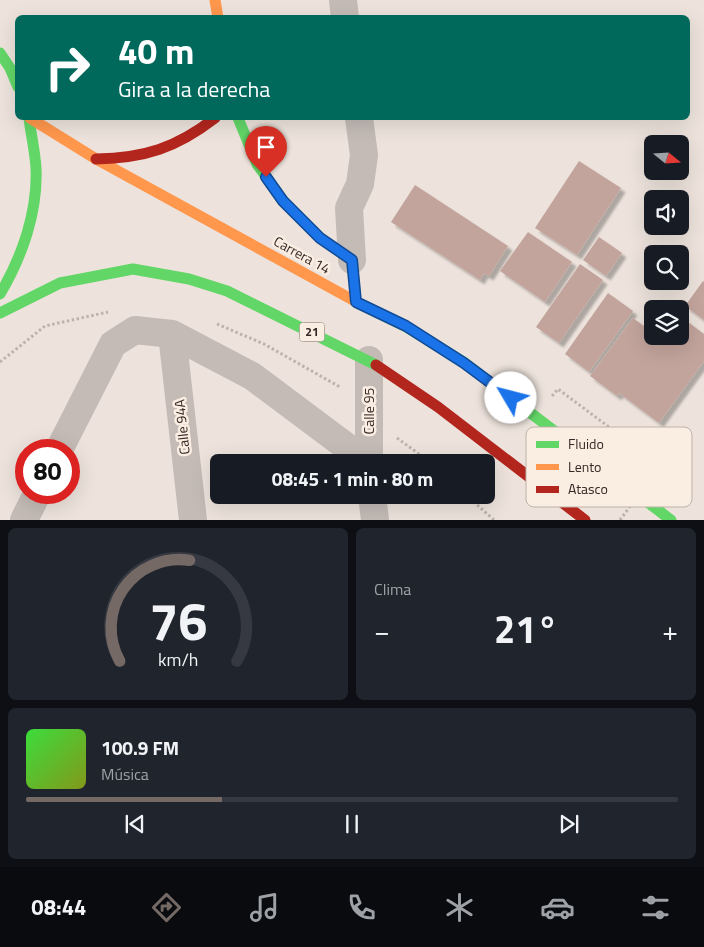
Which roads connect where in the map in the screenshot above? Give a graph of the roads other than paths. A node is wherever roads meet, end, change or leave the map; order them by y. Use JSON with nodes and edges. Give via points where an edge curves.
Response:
{"nodes":[{"id":1,"x":215,"y":0,"type":"edge"},
{"id":2,"x":343,"y":0,"type":"edge"},
{"id":3,"x":218,"y":15,"type":"edge"},
{"id":4,"x":345,"y":15,"type":"edge"},
{"id":5,"x":0,"y":53,"type":"edge"},
{"id":6,"x":15,"y":80,"type":"edge"},
{"id":7,"x":29,"y":120,"type":"edge"},
{"id":8,"x":32,"y":120,"type":"edge"},
{"id":9,"x":213,"y":120,"type":"edge"},
{"id":10,"x":239,"y":120,"type":"edge"},
{"id":11,"x":359,"y":120,"type":"edge"},
{"id":12,"x":96,"y":159,"type":"junction"},
{"id":13,"x":352,"y":260,"type":"junction"},
{"id":14,"x":0,"y":294,"type":"edge"},
{"id":15,"x":356,"y":302,"type":"junction"},
{"id":16,"x":0,"y":313,"type":"edge"},
{"id":17,"x":172,"y":334,"type":"junction"},
{"id":18,"x":369,"y":360,"type":"junction"},
{"id":19,"x":550,"y":427,"type":"edge"},
{"id":20,"x":65,"y":439,"type":"edge"},
{"id":21,"x":357,"y":454,"type":"edge"},
{"id":22,"x":368,"y":454,"type":"edge"},
{"id":23,"x":526,"y":474,"type":"edge"},
{"id":24,"x":32,"y":504,"type":"edge"},
{"id":25,"x":373,"y":504,"type":"edge"},
{"id":26,"x":568,"y":507,"type":"edge"},
{"id":27,"x":656,"y":507,"type":"edge"},
{"id":28,"x":24,"y":520,"type":"edge"},
{"id":29,"x":193,"y":520,"type":"edge"},
{"id":30,"x":375,"y":520,"type":"edge"},
{"id":31,"x":585,"y":520,"type":"edge"},
{"id":32,"x":671,"y":520,"type":"edge"}],
"edges":[{"from":1,"to":3,"type":"main road"},
{"from":2,"to":4,"type":"street"},
{"from":5,"to":6,"type":"main road"},
{"from":7,"to":14,"type":"main road","via":[[36,171],[30,225],[11,277]]},
{"from":8,"to":12,"type":"main road","name":"Carrera 14"},
{"from":9,"to":12,"type":"main road","via":[[175,145],[150,154]]},
{"from":10,"to":13,"type":"main road","via":[[257,164],[283,201],[320,238]]},
{"from":11,"to":13,"type":"street","via":[[364,155],[360,184],[350,208]]},
{"from":12,"to":15,"type":"main road","name":"Carrera 14"},
{"from":13,"to":15,"type":"main road"},
{"from":15,"to":19,"type":"main road","name":"Carrera 14","via":[[406,326],[464,363]]},
{"from":16,"to":18,"type":"main road","number":"21","via":[[60,283],[133,270],[189,279],[227,291]]},
{"from":17,"to":20,"type":"street","via":[[135,330],[113,344]]},
{"from":17,"to":21,"type":"street","via":[[252,376]]},
{"from":17,"to":29,"type":"street","name":"Calle 94A"},
{"from":18,"to":22,"type":"street","name":"Calle 95"},
{"from":18,"to":23,"type":"main road","number":"21","via":[[438,406]]},
{"from":24,"to":28,"type":"street"},
{"from":25,"to":30,"type":"street"},
{"from":26,"to":31,"type":"main road","number":"21"},
{"from":27,"to":32,"type":"main road","name":"Carrera 14"}]}
